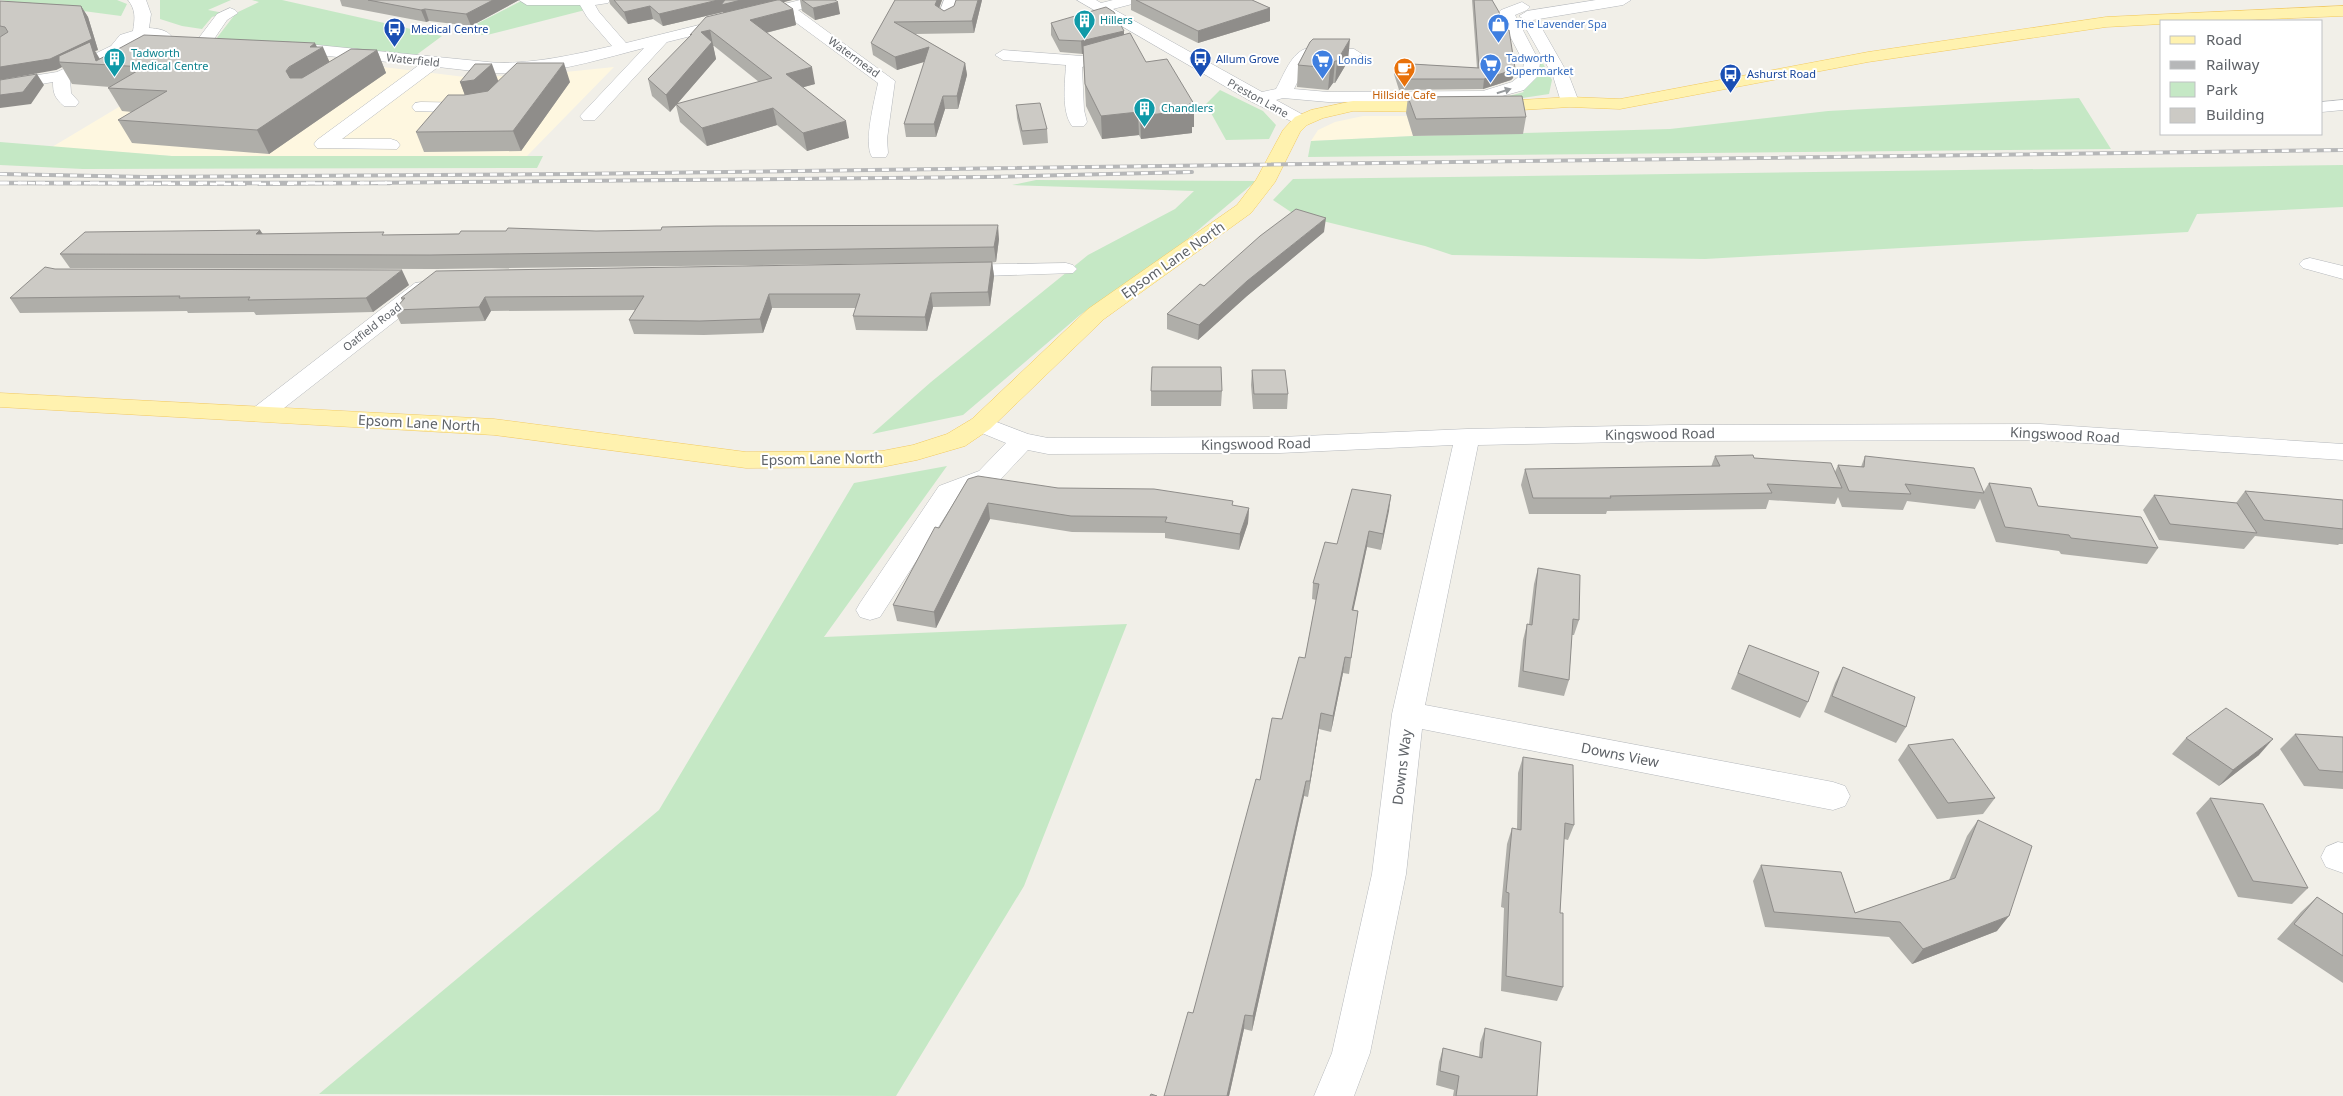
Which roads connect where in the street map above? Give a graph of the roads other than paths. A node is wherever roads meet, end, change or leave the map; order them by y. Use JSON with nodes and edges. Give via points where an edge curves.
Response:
{"nodes":[{"id":1,"x":136,"y":0,"type":"edge"},
{"id":2,"x":528,"y":0,"type":"edge"},
{"id":3,"x":603,"y":0,"type":"edge"},
{"id":4,"x":819,"y":0,"type":"edge"},
{"id":5,"x":952,"y":0,"type":"edge"},
{"id":6,"x":1131,"y":0,"type":"edge"},
{"id":7,"x":1623,"y":0,"type":"edge"},
{"id":8,"x":585,"y":1,"type":"edge"},
{"id":9,"x":1092,"y":4,"type":"edge"},
{"id":10,"x":786,"y":8,"type":"junction"},
{"id":11,"x":1522,"y":8,"type":"edge"},
{"id":12,"x":2343,"y":11,"type":"edge"},
{"id":13,"x":230,"y":13,"type":"dead end"},
{"id":14,"x":946,"y":16,"type":"edge"},
{"id":15,"x":141,"y":34,"type":"junction"},
{"id":16,"x":206,"y":39,"type":"junction"},
{"id":17,"x":661,"y":39,"type":"junction"},
{"id":18,"x":162,"y":40,"type":"junction"},
{"id":19,"x":225,"y":40,"type":"edge"},
{"id":20,"x":1157,"y":41,"type":"junction"},
{"id":21,"x":274,"y":45,"type":"edge"},
{"id":22,"x":122,"y":47,"type":"junction"},
{"id":23,"x":622,"y":48,"type":"junction"},
{"id":24,"x":1354,"y":54,"type":"dead end"},
{"id":25,"x":1003,"y":55,"type":"dead end"},
{"id":26,"x":371,"y":56,"type":"junction"},
{"id":27,"x":1082,"y":61,"type":"junction"},
{"id":28,"x":433,"y":62,"type":"junction"},
{"id":29,"x":526,"y":68,"type":"junction"},
{"id":30,"x":347,"y":70,"type":"edge"},
{"id":31,"x":61,"y":76,"type":"junction"},
{"id":32,"x":0,"y":86,"type":"edge"},
{"id":33,"x":1289,"y":86,"type":"junction"},
{"id":34,"x":1330,"y":86,"type":"edge"},
{"id":35,"x":507,"y":88,"type":"edge"},
{"id":36,"x":1258,"y":98,"type":"junction"},
{"id":37,"x":70,"y":102,"type":"dead end"},
{"id":38,"x":1352,"y":102,"type":"junction"},
{"id":39,"x":1570,"y":102,"type":"junction"},
{"id":40,"x":488,"y":105,"type":"edge"},
{"id":41,"x":2343,"y":105,"type":"edge"},
{"id":42,"x":422,"y":107,"type":"dead end"},
{"id":43,"x":2323,"y":107,"type":"edge"},
{"id":44,"x":589,"y":116,"type":"dead end"},
{"id":45,"x":1301,"y":121,"type":"junction"},
{"id":46,"x":1078,"y":122,"type":"dead end"},
{"id":47,"x":391,"y":146,"type":"dead end"},
{"id":48,"x":879,"y":153,"type":"dead end"},
{"id":49,"x":2310,"y":264,"type":"dead end"},
{"id":50,"x":1066,"y":269,"type":"dead end"},
{"id":51,"x":936,"y":271,"type":"edge"},
{"id":52,"x":2343,"y":273,"type":"edge"},
{"id":53,"x":407,"y":277,"type":"dead end"},
{"id":54,"x":0,"y":400,"type":"edge"},
{"id":55,"x":261,"y":414,"type":"junction"},
{"id":56,"x":981,"y":424,"type":"junction"},
{"id":57,"x":1467,"y":437,"type":"junction"},
{"id":58,"x":1022,"y":442,"type":"junction"},
{"id":59,"x":2343,"y":452,"type":"edge"},
{"id":60,"x":870,"y":610,"type":"dead end"},
{"id":61,"x":1408,"y":714,"type":"junction"},
{"id":62,"x":1833,"y":796,"type":"dead end"},
{"id":63,"x":1334,"y":1096,"type":"edge"}],
"edges":[{"from":1,"to":15,"type":"street","via":[[143,14]]},
{"from":2,"to":8,"type":"street"},
{"from":3,"to":8,"type":"street"},
{"from":4,"to":10,"type":"street","name":"Waterfield"},
{"from":5,"to":14,"type":"street"},
{"from":6,"to":9,"type":"street"},
{"from":7,"to":11,"type":"street"},
{"from":8,"to":23,"type":"street","via":[[592,14]]},
{"from":9,"to":20,"type":"street","name":"Preston Lane"},
{"from":10,"to":17,"type":"street","name":"Waterfield"},
{"from":10,"to":48,"type":"street","name":"Watermead","via":[[887,81]]},
{"from":38,"to":11,"type":"street","one_way":true,"via":[[1484,96],[1518,86],[1530,76],[1532,63],[1506,13]]},
{"from":11,"to":39,"type":"street","via":[[1561,76]]},
{"from":12,"to":39,"type":"main road","via":[[2106,22],[1868,57],[1655,99],[1620,104]]},
{"from":13,"to":16,"type":"street","via":[[222,17]]},
{"from":15,"to":18,"type":"street","via":[[160,34],[164,37]]},
{"from":15,"to":22,"type":"street","via":[[119,43]]},
{"from":16,"to":18,"type":"street"},
{"from":16,"to":19,"type":"street"},
{"from":17,"to":23,"type":"street","name":"Waterfield"},
{"from":17,"to":44,"type":"street"},
{"from":18,"to":22,"type":"street","via":[[146,46]]},
{"from":20,"to":27,"type":"street"},
{"from":20,"to":36,"type":"street","name":"Preston Lane"},
{"from":21,"to":26,"type":"street","name":"Waterfield"},
{"from":22,"to":31,"type":"street"},
{"from":23,"to":29,"type":"street","name":"Waterfield","via":[[563,63]]},
{"from":24,"to":33,"type":"street","via":[[1308,53],[1300,60]]},
{"from":25,"to":27,"type":"street"},
{"from":26,"to":28,"type":"street","name":"Waterfield"},
{"from":26,"to":30,"type":"street"},
{"from":27,"to":46,"type":"street","via":[[1074,65]]},
{"from":28,"to":29,"type":"street","name":"Waterfield"},
{"from":28,"to":47,"type":"street","via":[[323,144]]},
{"from":29,"to":35,"type":"street"},
{"from":31,"to":32,"type":"street"},
{"from":31,"to":37,"type":"street","via":[[62,95]]},
{"from":33,"to":36,"type":"street"},
{"from":33,"to":38,"type":"street"},
{"from":34,"to":38,"type":"street","via":[[1347,88]]},
{"from":36,"to":45,"type":"street","name":"Preston Lane"},
{"from":38,"to":39,"type":"main road","via":[[1465,108]]},
{"from":38,"to":45,"type":"main road"},
{"from":40,"to":42,"type":"street"},
{"from":41,"to":43,"type":"street"},
{"from":45,"to":56,"type":"main road","name":"Epsom Lane North","via":[[1292,130],[1265,182],[1244,209],[1096,314]]},
{"from":49,"to":52,"type":"street"},
{"from":50,"to":51,"type":"street"},
{"from":53,"to":55,"type":"street","name":"Oatfield Road","via":[[436,277]]},
{"from":54,"to":55,"type":"main road","name":"Epsom Lane North"},
{"from":55,"to":56,"type":"main road","name":"Epsom Lane North","via":[[494,427],[746,460],[882,459],[956,440]]},
{"from":56,"to":58,"type":"street","name":"Kingswood Road"},
{"from":57,"to":58,"type":"street","name":"Kingswood Road","via":[[1270,445],[1048,446]]},
{"from":57,"to":59,"type":"street","name":"Kingswood Road","via":[[2040,432]]},
{"from":57,"to":61,"type":"street","name":"Downs Way"},
{"from":58,"to":60,"type":"street","via":[[988,477],[948,492]]},
{"from":61,"to":62,"type":"street","name":"Downs View"},
{"from":61,"to":63,"type":"street","name":"Downs Way","via":[[1389,874],[1351,1053]]}]}
